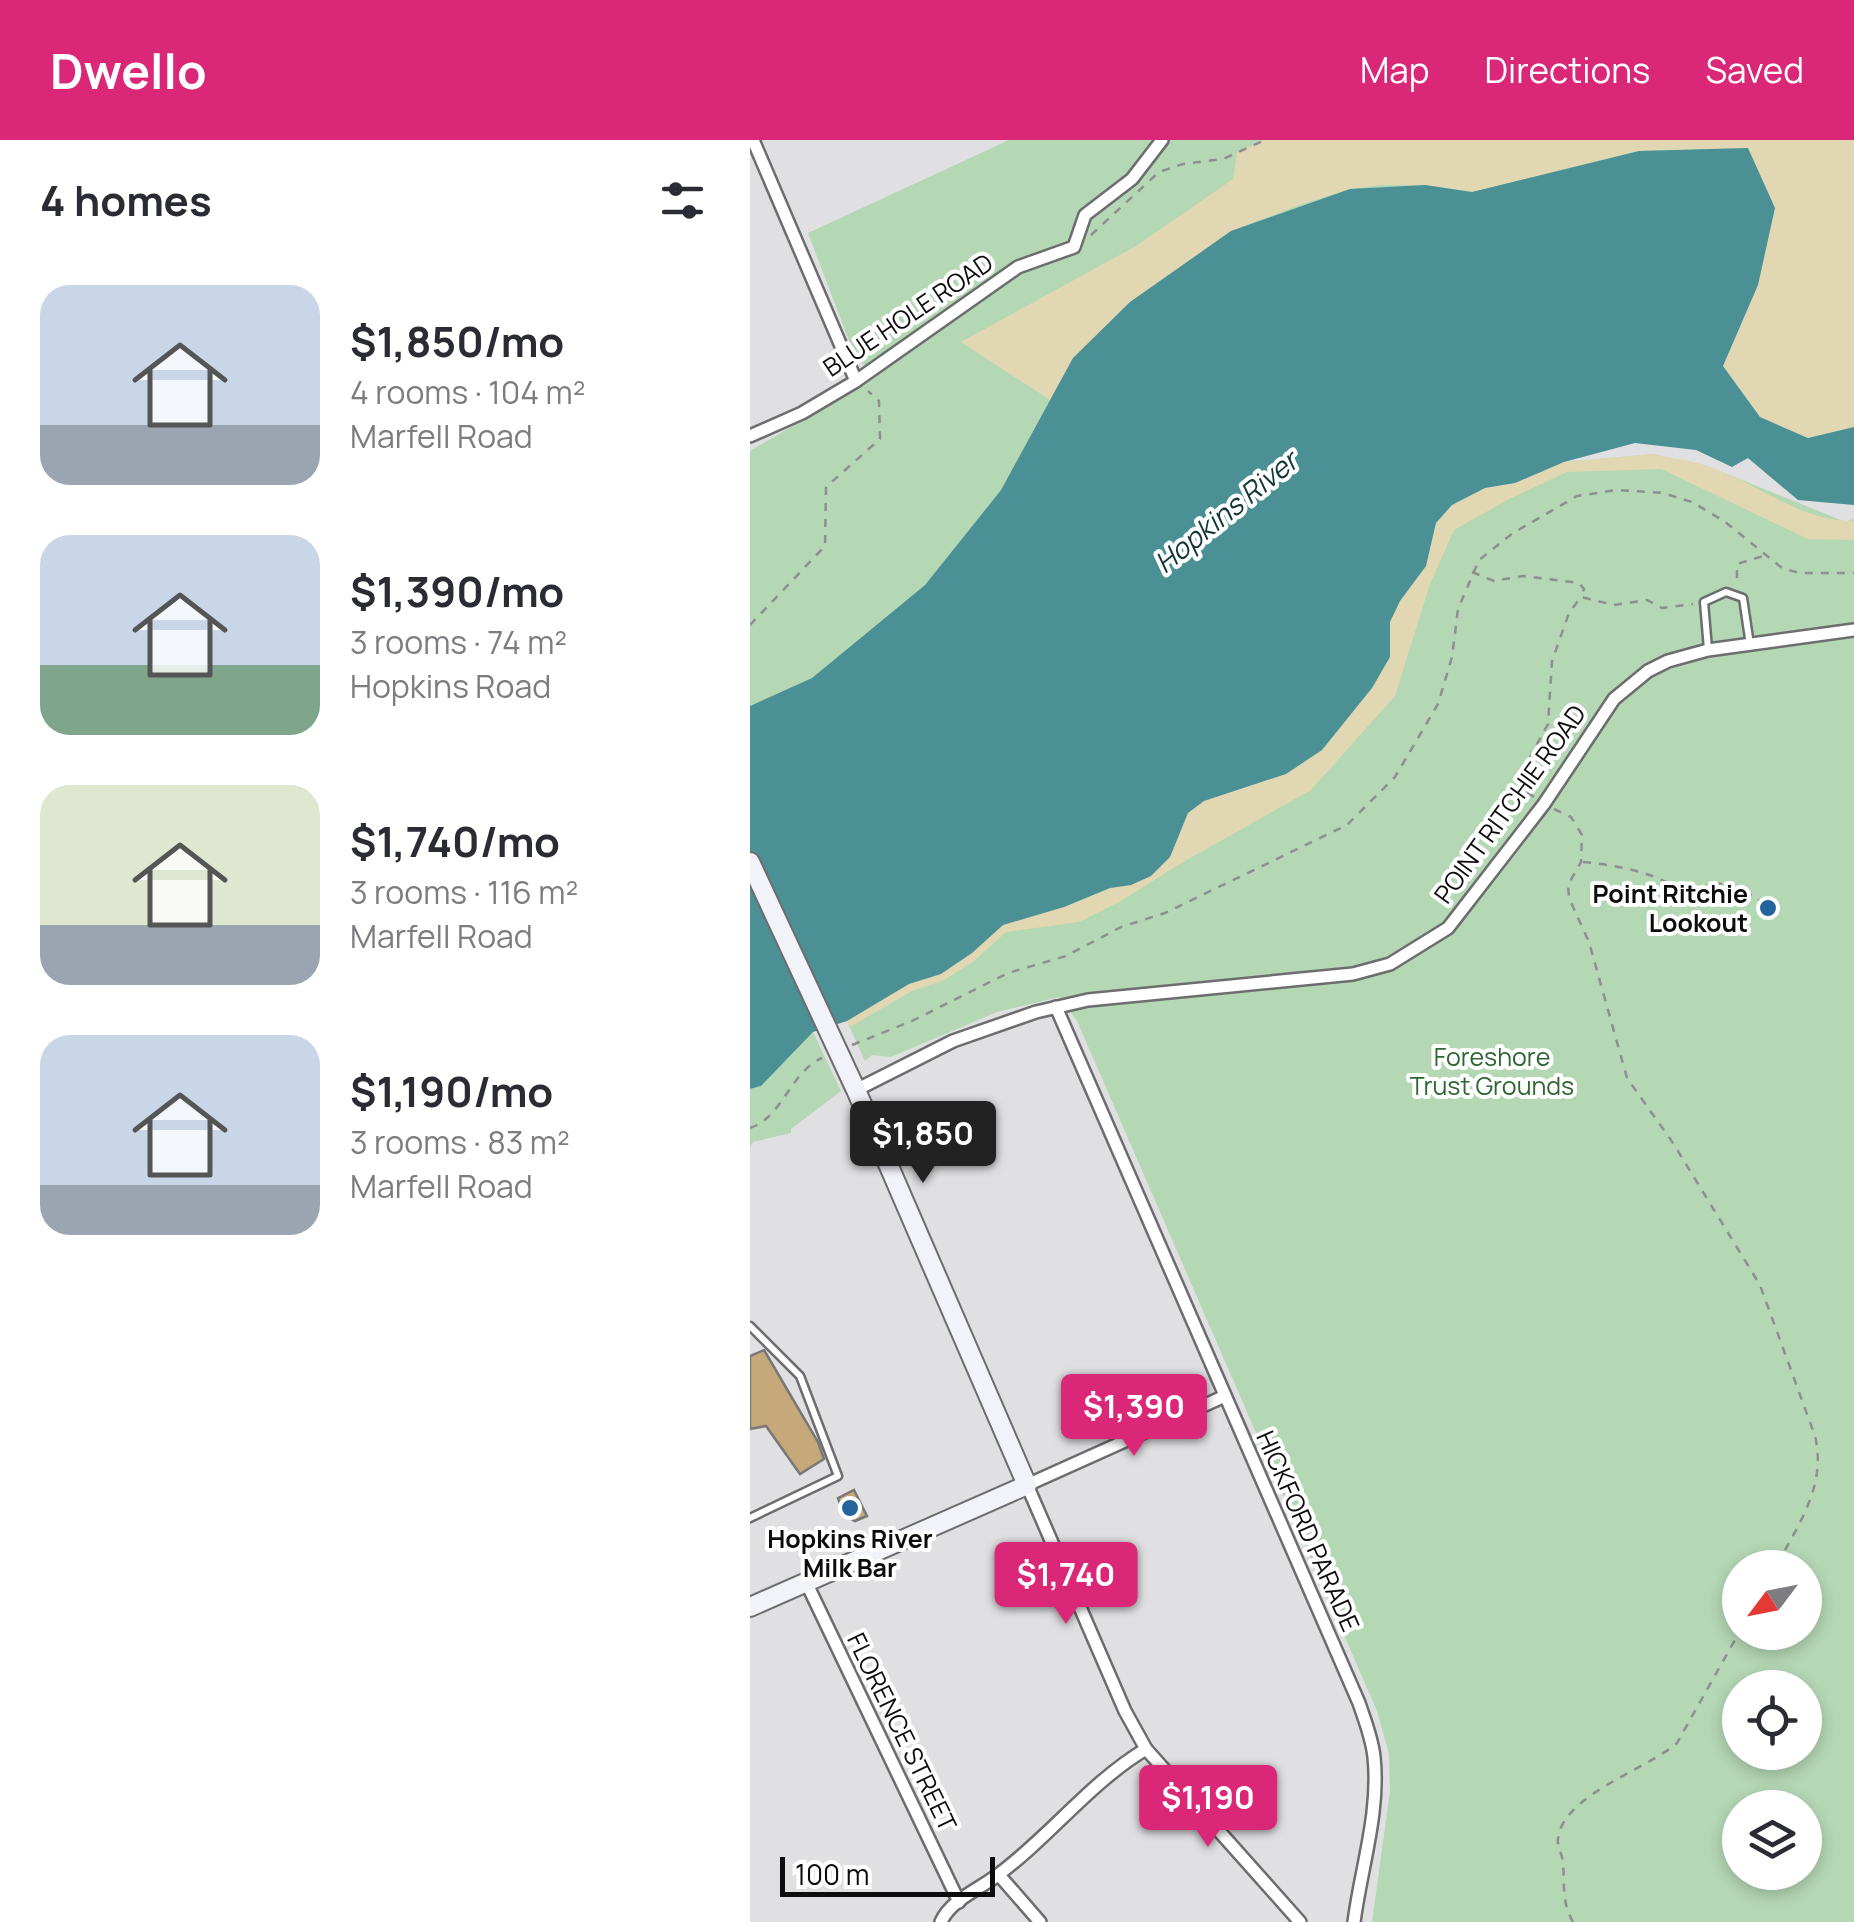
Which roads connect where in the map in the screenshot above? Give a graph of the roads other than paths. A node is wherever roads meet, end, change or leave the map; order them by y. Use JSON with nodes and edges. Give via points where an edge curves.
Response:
{"nodes":[{"id":1,"x":753,"y":140,"type":"edge"},
{"id":2,"x":1162,"y":140,"type":"edge"},
{"id":3,"x":856,"y":381,"type":"junction"},
{"id":4,"x":750,"y":436,"type":"edge"},
{"id":5,"x":1854,"y":630,"type":"edge"},
{"id":6,"x":1750,"y":645,"type":"junction"},
{"id":7,"x":1708,"y":650,"type":"junction"},
{"id":8,"x":750,"y":862,"type":"edge"},
{"id":9,"x":1056,"y":1008,"type":"junction"},
{"id":10,"x":856,"y":1090,"type":"junction"},
{"id":11,"x":750,"y":1326,"type":"edge"},
{"id":12,"x":1225,"y":1396,"type":"junction"},
{"id":13,"x":1027,"y":1485,"type":"junction"},
{"id":14,"x":750,"y":1518,"type":"edge"},
{"id":15,"x":806,"y":1582,"type":"junction"},
{"id":16,"x":750,"y":1607,"type":"edge"},
{"id":17,"x":1146,"y":1749,"type":"junction"},
{"id":18,"x":999,"y":1875,"type":"junction"},
{"id":19,"x":958,"y":1902,"type":"junction"},
{"id":20,"x":941,"y":1922,"type":"edge"},
{"id":21,"x":1040,"y":1922,"type":"edge"},
{"id":22,"x":1300,"y":1922,"type":"edge"},
{"id":23,"x":1354,"y":1922,"type":"edge"}],
"edges":[{"from":1,"to":3,"type":"street"},
{"from":2,"to":3,"type":"street","name":"BLUE HOLE ROAD","via":[[1132,179],[1084,216],[1074,247],[1018,268]]},
{"from":3,"to":4,"type":"street","name":"BLUE HOLE ROAD"},
{"from":5,"to":6,"type":"street","name":"POINT RITCHIE ROAD"},
{"from":6,"to":7,"type":"street","name":"POINT RITCHIE ROAD"},
{"from":6,"to":7,"type":"lane","via":[[1743,598],[1726,592],[1704,602]]},
{"from":7,"to":9,"type":"street","name":"POINT RITCHIE ROAD","via":[[1668,661],[1614,699],[1448,928],[1390,964],[1353,974]]},
{"from":8,"to":10,"type":"street"},
{"from":9,"to":10,"type":"street","name":"POINT RITCHIE ROAD","via":[[953,1042]]},
{"from":9,"to":12,"type":"street","name":"HICKFORD PARADE"},
{"from":10,"to":13,"type":"street"},
{"from":11,"to":14,"type":"lane","via":[[800,1376],[838,1476]]},
{"from":12,"to":13,"type":"street"},
{"from":12,"to":23,"type":"street","name":"HICKFORD PARADE","via":[[1371,1738],[1373,1808]]},
{"from":13,"to":15,"type":"street"},
{"from":13,"to":17,"type":"street"},
{"from":15,"to":16,"type":"street"},
{"from":15,"to":19,"type":"street","name":"FLORENCE STREET"},
{"from":17,"to":18,"type":"street"},
{"from":17,"to":22,"type":"street"},
{"from":18,"to":19,"type":"street"},
{"from":18,"to":21,"type":"street"},
{"from":19,"to":20,"type":"street"}]}
